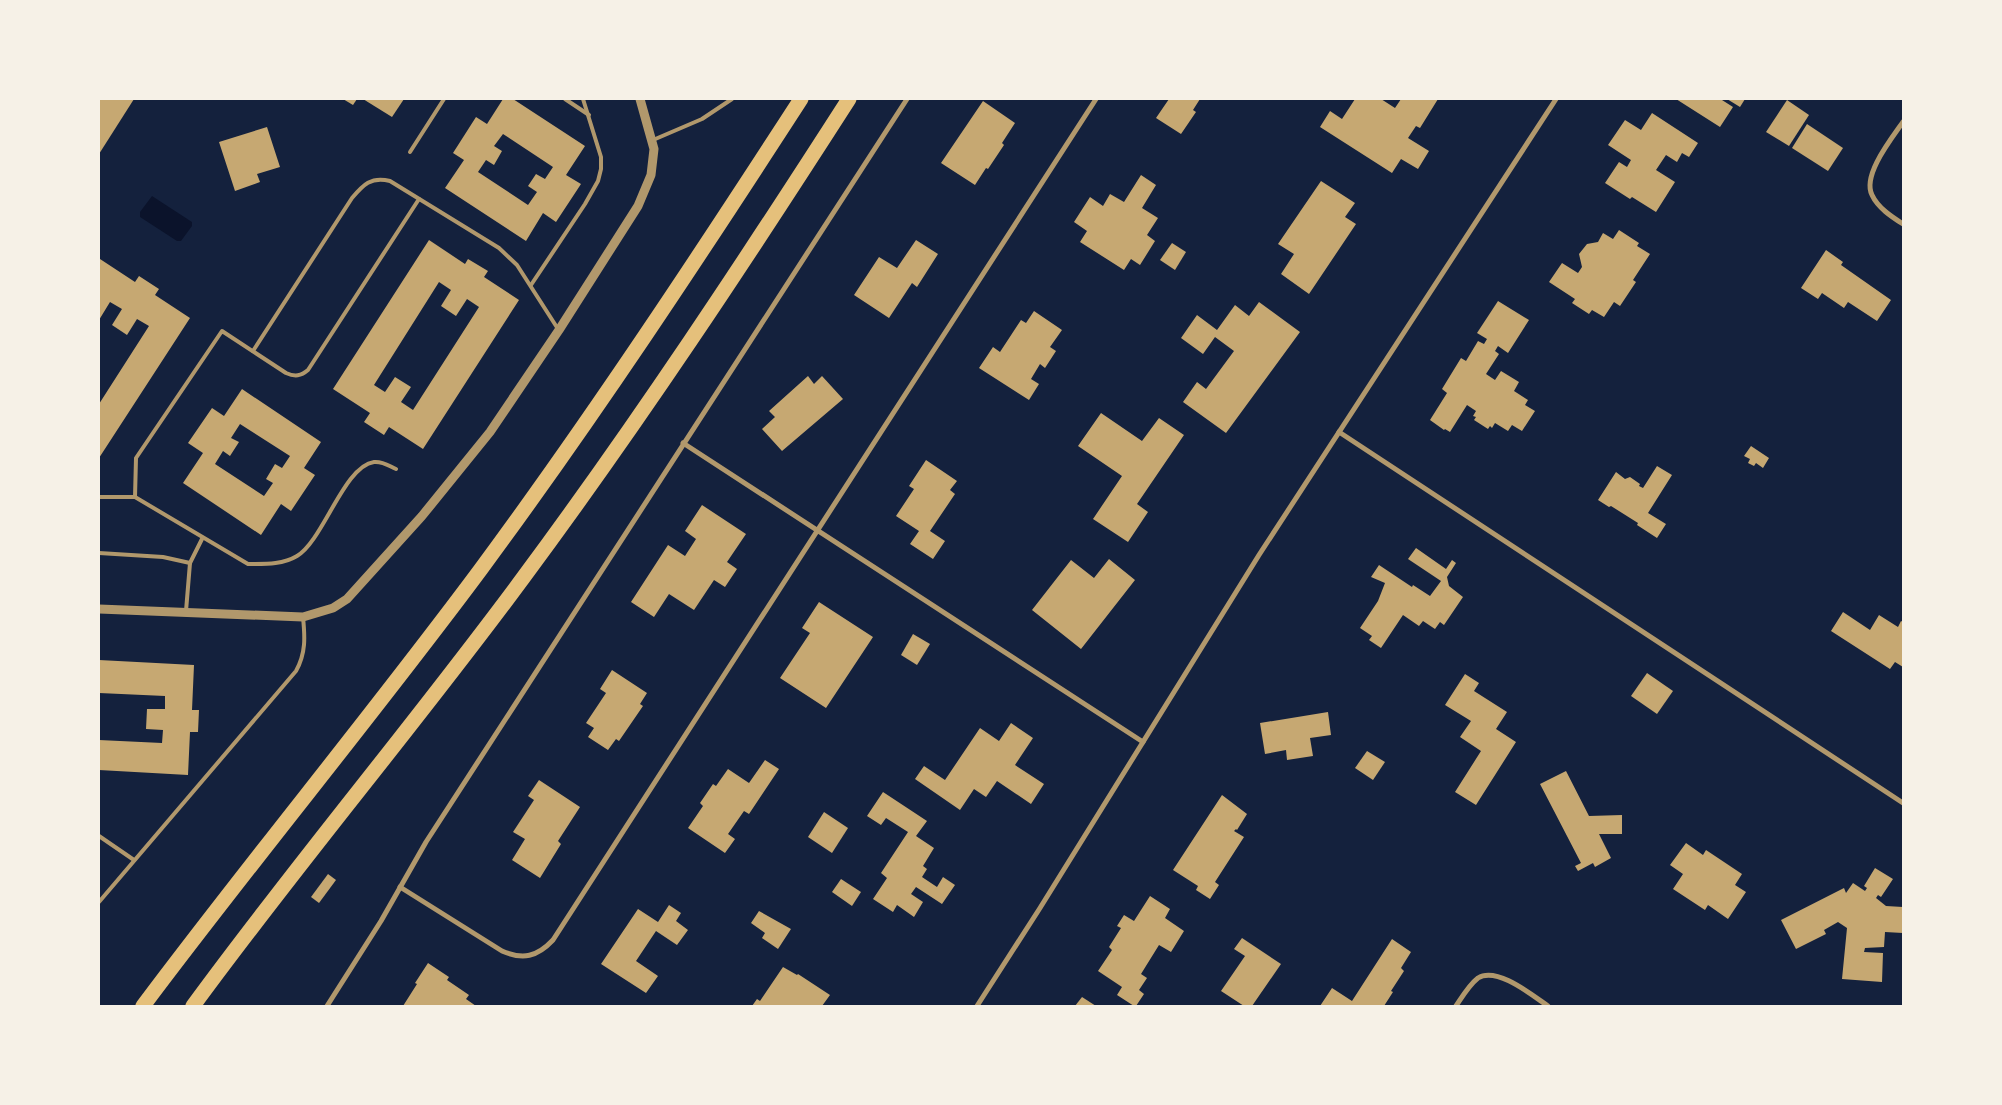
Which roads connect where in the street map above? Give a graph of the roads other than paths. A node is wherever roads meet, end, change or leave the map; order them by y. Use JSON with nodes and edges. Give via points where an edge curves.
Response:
{"nodes":[{"id":1,"x":444,"y":99,"type":"edge"},
{"id":2,"x":565,"y":99,"type":"edge"},
{"id":3,"x":583,"y":99,"type":"edge"},
{"id":4,"x":640,"y":99,"type":"edge"},
{"id":5,"x":732,"y":99,"type":"edge"},
{"id":6,"x":802,"y":99,"type":"edge"},
{"id":7,"x":850,"y":99,"type":"edge"},
{"id":8,"x":907,"y":99,"type":"edge"},
{"id":9,"x":1096,"y":99,"type":"edge"},
{"id":10,"x":1556,"y":99,"type":"edge"},
{"id":11,"x":589,"y":114,"type":"junction"},
{"id":12,"x":1903,"y":122,"type":"edge"},
{"id":13,"x":653,"y":140,"type":"junction"},
{"id":14,"x":410,"y":152,"type":"dead end"},
{"id":15,"x":420,"y":199,"type":"junction"},
{"id":16,"x":1903,"y":224,"type":"edge"},
{"id":17,"x":531,"y":285,"type":"junction"},
{"id":18,"x":559,"y":330,"type":"junction"},
{"id":19,"x":253,"y":351,"type":"junction"},
{"id":20,"x":1339,"y":432,"type":"junction"},
{"id":21,"x":683,"y":443,"type":"junction"},
{"id":22,"x":396,"y":470,"type":"dead end"},
{"id":23,"x":99,"y":496,"type":"edge"},
{"id":24,"x":135,"y":497,"type":"junction"},
{"id":25,"x":817,"y":531,"type":"junction"},
{"id":26,"x":202,"y":538,"type":"junction"},
{"id":27,"x":99,"y":553,"type":"edge"},
{"id":28,"x":190,"y":563,"type":"junction"},
{"id":29,"x":99,"y":609,"type":"edge"},
{"id":30,"x":186,"y":613,"type":"junction"},
{"id":31,"x":303,"y":617,"type":"junction"},
{"id":32,"x":1143,"y":742,"type":"junction"},
{"id":33,"x":1903,"y":803,"type":"edge"},
{"id":34,"x":99,"y":836,"type":"edge"},
{"id":35,"x":134,"y":860,"type":"junction"},
{"id":36,"x":400,"y":886,"type":"junction"},
{"id":37,"x":99,"y":902,"type":"edge"},
{"id":38,"x":143,"y":1006,"type":"edge"},
{"id":39,"x":193,"y":1006,"type":"edge"},
{"id":40,"x":327,"y":1006,"type":"edge"},
{"id":41,"x":977,"y":1006,"type":"edge"},
{"id":42,"x":1456,"y":1006,"type":"edge"},
{"id":43,"x":1548,"y":1006,"type":"edge"}],
"edges":[{"from":1,"to":14,"type":"lane"},
{"from":2,"to":11,"type":"lane"},
{"from":3,"to":11,"type":"lane"},
{"from":4,"to":13,"type":"street"},
{"from":5,"to":13,"type":"lane","via":[[702,119]]},
{"from":6,"to":38,"type":"highway","via":[[676,292],[540,487],[428,638]]},
{"from":7,"to":39,"type":"highway","via":[[640,416],[546,547]]},
{"from":8,"to":21,"type":"street"},
{"from":9,"to":25,"type":"street"},
{"from":10,"to":20,"type":"street"},
{"from":11,"to":17,"type":"lane","via":[[601,157],[598,180]]},
{"from":12,"to":16,"type":"street","via":[[1871,175],[1870,190],[1885,211]]},
{"from":13,"to":18,"type":"street","via":[[651,175],[638,206]]},
{"from":15,"to":17,"type":"lane","via":[[499,248]]},
{"from":15,"to":19,"type":"lane","via":[[390,181],[366,182],[352,198]]},
{"from":15,"to":19,"type":"lane","via":[[308,370],[297,376],[291,375]]},
{"from":17,"to":18,"type":"lane"},
{"from":18,"to":31,"type":"street","via":[[490,432],[392,550],[347,598],[333,608]]},
{"from":19,"to":24,"type":"lane","via":[[222,331],[136,458]]},
{"from":20,"to":32,"type":"street"},
{"from":20,"to":33,"type":"street"},
{"from":21,"to":25,"type":"street"},
{"from":21,"to":36,"type":"street"},
{"from":22,"to":26,"type":"lane","via":[[381,462],[365,466],[346,486],[310,543],[298,555],[282,562],[248,564]]},
{"from":23,"to":24,"type":"lane"},
{"from":24,"to":26,"type":"lane"},
{"from":25,"to":32,"type":"street"},
{"from":25,"to":36,"type":"street","via":[[558,934],[544,949],[536,955],[519,957],[502,951]]},
{"from":26,"to":28,"type":"lane"},
{"from":27,"to":28,"type":"lane","via":[[163,557]]},
{"from":28,"to":30,"type":"lane"},
{"from":29,"to":30,"type":"street"},
{"from":30,"to":31,"type":"street"},
{"from":31,"to":35,"type":"lane","via":[[305,643],[296,671]]},
{"from":32,"to":41,"type":"street"},
{"from":34,"to":35,"type":"lane"},
{"from":35,"to":37,"type":"lane"},
{"from":36,"to":40,"type":"street"},
{"from":42,"to":43,"type":"street","via":[[1472,984],[1487,975],[1506,980]]}]}
